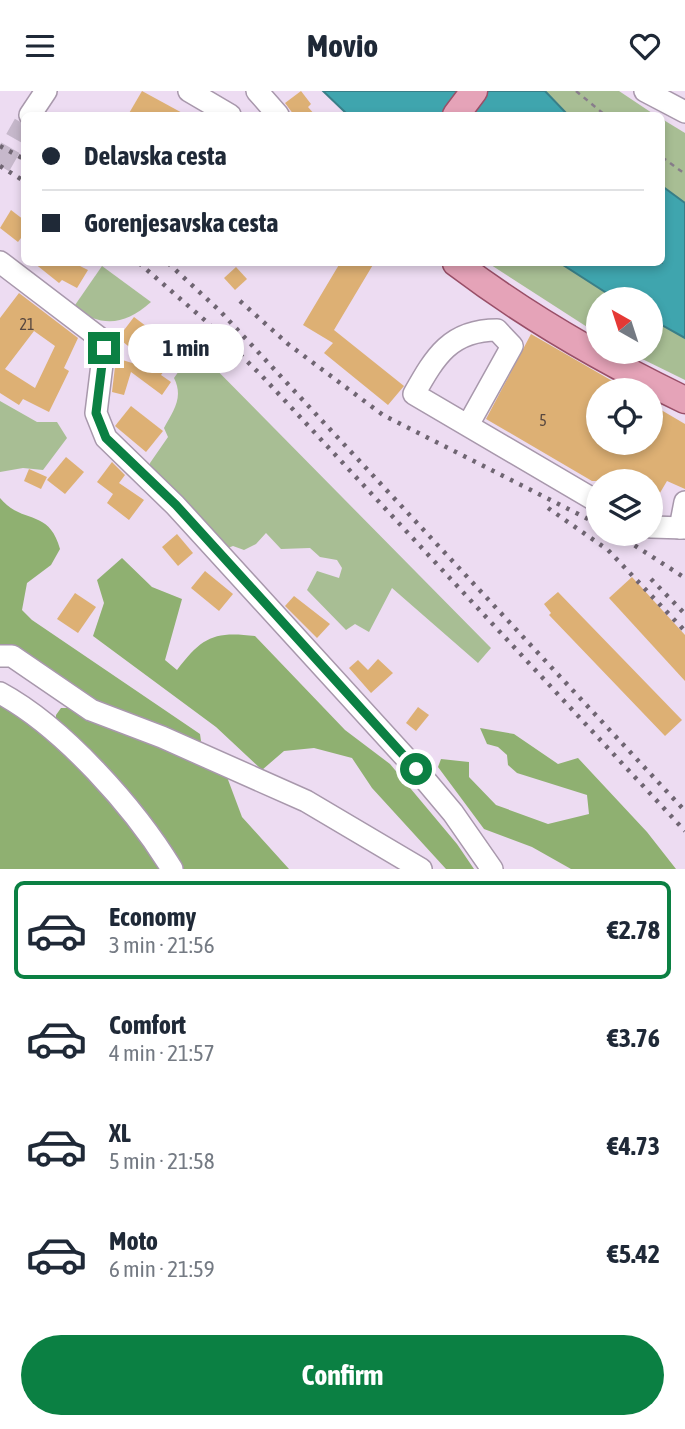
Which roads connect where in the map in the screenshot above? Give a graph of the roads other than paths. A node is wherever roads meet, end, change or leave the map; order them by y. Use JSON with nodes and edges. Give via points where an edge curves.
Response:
{"nodes":[{"id":1,"x":46,"y":91,"type":"edge"},
{"id":2,"x":189,"y":91,"type":"edge"},
{"id":3,"x":257,"y":91,"type":"edge"},
{"id":4,"x":474,"y":91,"type":"edge"},
{"id":5,"x":645,"y":91,"type":"edge"},
{"id":6,"x":216,"y":98,"type":"edge"},
{"id":7,"x":32,"y":112,"type":"edge"},
{"id":8,"x":228,"y":112,"type":"edge"},
{"id":9,"x":275,"y":112,"type":"edge"},
{"id":10,"x":458,"y":112,"type":"edge"},
{"id":11,"x":685,"y":112,"type":"edge"},
{"id":12,"x":0,"y":261,"type":"edge"},
{"id":13,"x":474,"y":271,"type":"edge"},
{"id":14,"x":513,"y":302,"type":"junction"},
{"id":15,"x":497,"y":330,"type":"junction"},
{"id":16,"x":685,"y":400,"type":"edge"},
{"id":17,"x":468,"y":425,"type":"junction"},
{"id":18,"x":586,"y":495,"type":"edge"},
{"id":19,"x":685,"y":502,"type":"edge"},
{"id":20,"x":663,"y":527,"type":"edge"},
{"id":21,"x":682,"y":528,"type":"edge"},
{"id":22,"x":0,"y":656,"type":"edge"},
{"id":23,"x":0,"y":693,"type":"edge"},
{"id":24,"x":172,"y":869,"type":"edge"},
{"id":25,"x":421,"y":869,"type":"edge"},
{"id":26,"x":492,"y":869,"type":"edge"}],
"edges":[{"from":1,"to":7,"type":"street"},
{"from":2,"to":6,"type":"street"},
{"from":3,"to":9,"type":"street"},
{"from":4,"to":10,"type":"main road"},
{"from":5,"to":11,"type":"street"},
{"from":6,"to":8,"type":"street"},
{"from":12,"to":26,"type":"street","via":[[101,339],[104,348],[96,413],[106,438],[176,505],[416,769]]},
{"from":13,"to":14,"type":"main road"},
{"from":14,"to":15,"type":"street"},
{"from":14,"to":16,"type":"main road"},
{"from":15,"to":17,"type":"street","via":[[512,346]]},
{"from":15,"to":17,"type":"street","via":[[475,330],[437,354],[414,394]]},
{"from":17,"to":18,"type":"street"},
{"from":19,"to":21,"type":"street"},
{"from":20,"to":21,"type":"street"},
{"from":22,"to":25,"type":"street","via":[[12,656],[91,710],[306,801]]},
{"from":23,"to":24,"type":"street","via":[[68,744],[152,836]]}]}
